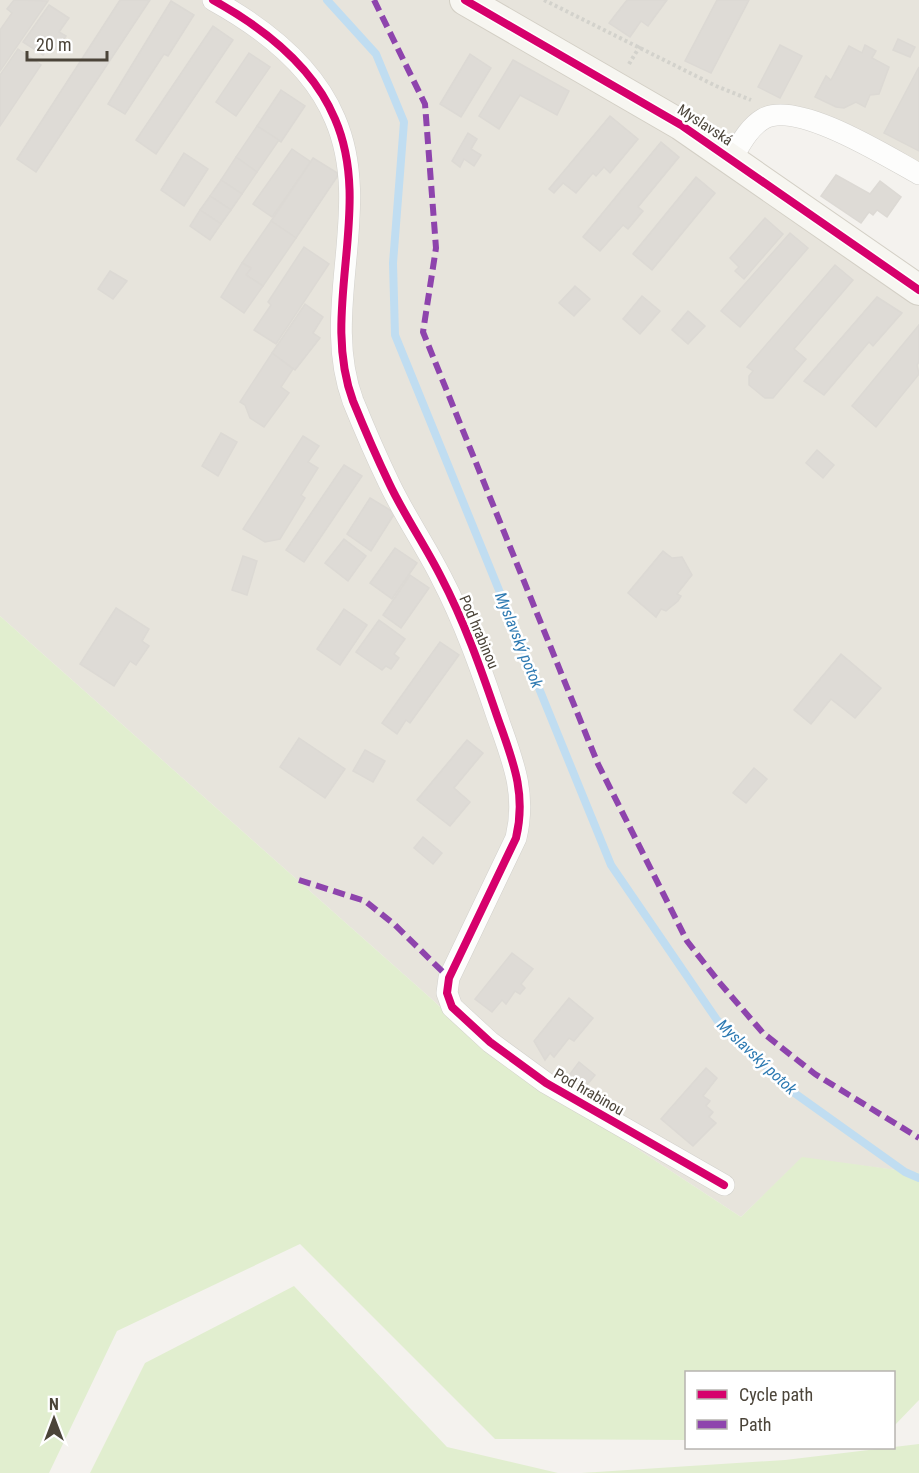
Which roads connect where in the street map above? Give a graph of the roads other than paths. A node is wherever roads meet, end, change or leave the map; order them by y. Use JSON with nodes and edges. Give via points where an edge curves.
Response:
{"nodes":[{"id":1,"x":213,"y":0,"type":"edge"},
{"id":2,"x":465,"y":0,"type":"edge"},
{"id":3,"x":732,"y":159,"type":"junction"},
{"id":4,"x":919,"y":174,"type":"edge"},
{"id":5,"x":919,"y":290,"type":"edge"},
{"id":6,"x":724,"y":1185,"type":"dead end"}],
"edges":[{"from":1,"to":6,"type":"street","name":"Pod hrabinou","via":[[291,57],[319,87],[336,120],[347,159],[350,198],[342,326],[344,371],[389,483],[441,577],[478,660],[516,771],[521,815],[516,838],[449,978],[447,993],[452,1007],[490,1042],[546,1083]]},
{"from":2,"to":3,"type":"street","name":"Myslavská","via":[[671,119]]},
{"from":3,"to":4,"type":"street","via":[[755,125],[773,115],[788,115],[839,132]]},
{"from":3,"to":5,"type":"street","name":"Myslavská"}]}
